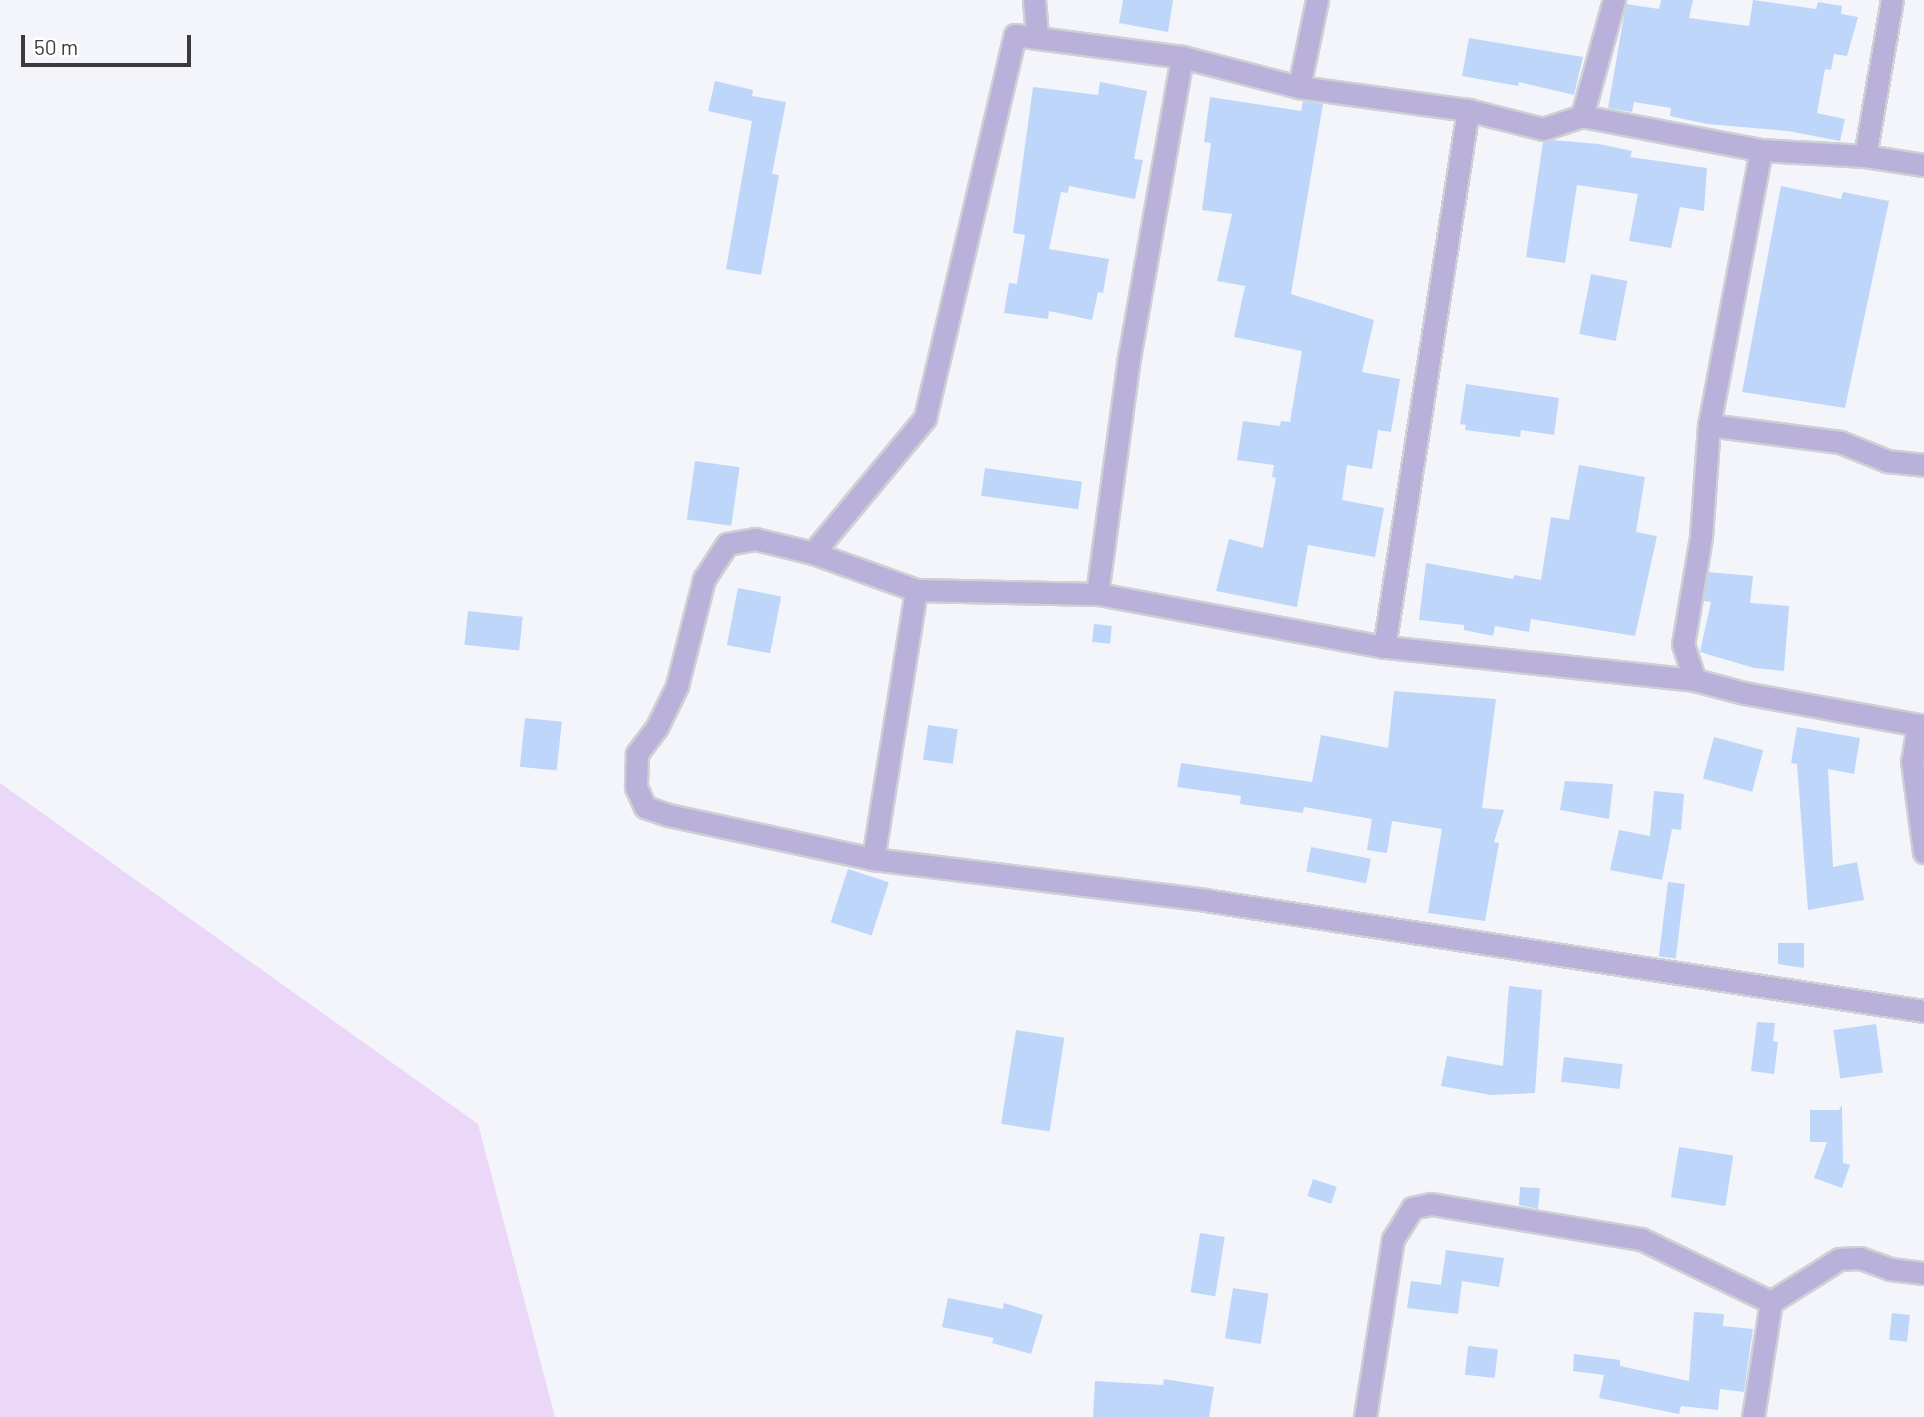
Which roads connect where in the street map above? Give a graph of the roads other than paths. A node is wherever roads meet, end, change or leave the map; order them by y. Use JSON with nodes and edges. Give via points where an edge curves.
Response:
{"nodes":[{"id":1,"x":1034,"y":0,"type":"edge"},
{"id":2,"x":1317,"y":0,"type":"edge"},
{"id":3,"x":1614,"y":0,"type":"edge"},
{"id":4,"x":1892,"y":0,"type":"edge"},
{"id":5,"x":1037,"y":38,"type":"junction"},
{"id":6,"x":1182,"y":57,"type":"junction"},
{"id":7,"x":1299,"y":87,"type":"junction"},
{"id":8,"x":1468,"y":110,"type":"junction"},
{"id":9,"x":1582,"y":116,"type":"junction"},
{"id":10,"x":1761,"y":150,"type":"junction"},
{"id":11,"x":1866,"y":156,"type":"junction"},
{"id":12,"x":1924,"y":165,"type":"edge"},
{"id":13,"x":1709,"y":425,"type":"junction"},
{"id":14,"x":1924,"y":465,"type":"edge"},
{"id":15,"x":813,"y":553,"type":"junction"},
{"id":16,"x":916,"y":590,"type":"junction"},
{"id":17,"x":1097,"y":594,"type":"junction"},
{"id":18,"x":1384,"y":647,"type":"junction"},
{"id":19,"x":1695,"y":680,"type":"junction"},
{"id":20,"x":1921,"y":725,"type":"edge"},
{"id":21,"x":1924,"y":852,"type":"edge"},
{"id":22,"x":873,"y":859,"type":"junction"},
{"id":23,"x":1924,"y":1010,"type":"edge"},
{"id":24,"x":1924,"y":1273,"type":"edge"},
{"id":25,"x":1771,"y":1302,"type":"junction"},
{"id":26,"x":1365,"y":1417,"type":"edge"},
{"id":27,"x":1753,"y":1417,"type":"edge"}],
"edges":[{"from":1,"to":5,"type":"street"},
{"from":2,"to":7,"type":"street"},
{"from":3,"to":9,"type":"street"},
{"from":4,"to":11,"type":"street"},
{"from":5,"to":6,"type":"street"},
{"from":5,"to":15,"type":"street","via":[[1014,35],[925,418]]},
{"from":6,"to":7,"type":"street"},
{"from":6,"to":17,"type":"street","via":[[1129,358]]},
{"from":7,"to":8,"type":"street"},
{"from":8,"to":9,"type":"street","via":[[1543,129]]},
{"from":8,"to":18,"type":"street"},
{"from":9,"to":10,"type":"street"},
{"from":10,"to":11,"type":"street"},
{"from":10,"to":13,"type":"street"},
{"from":11,"to":12,"type":"street"},
{"from":13,"to":14,"type":"street","via":[[1840,442],[1887,461]]},
{"from":13,"to":19,"type":"street","via":[[1701,537],[1682,644]]},
{"from":15,"to":16,"type":"street"},
{"from":15,"to":22,"type":"street","via":[[755,538],[727,544],[704,579],[677,686],[657,727],[637,754],[636,787],[645,807],[668,815]]},
{"from":16,"to":17,"type":"street"},
{"from":16,"to":22,"type":"street"},
{"from":17,"to":18,"type":"street"},
{"from":18,"to":19,"type":"street"},
{"from":19,"to":20,"type":"street","via":[[1744,694]]},
{"from":20,"to":21,"type":"street","via":[[1912,761]]},
{"from":22,"to":23,"type":"street","via":[[1232,904]]},
{"from":24,"to":25,"type":"street","via":[[1890,1269],[1860,1258],[1839,1259]]},
{"from":25,"to":26,"type":"street","via":[[1641,1239],[1431,1204],[1412,1208],[1394,1239]]},
{"from":25,"to":27,"type":"street"}]}
